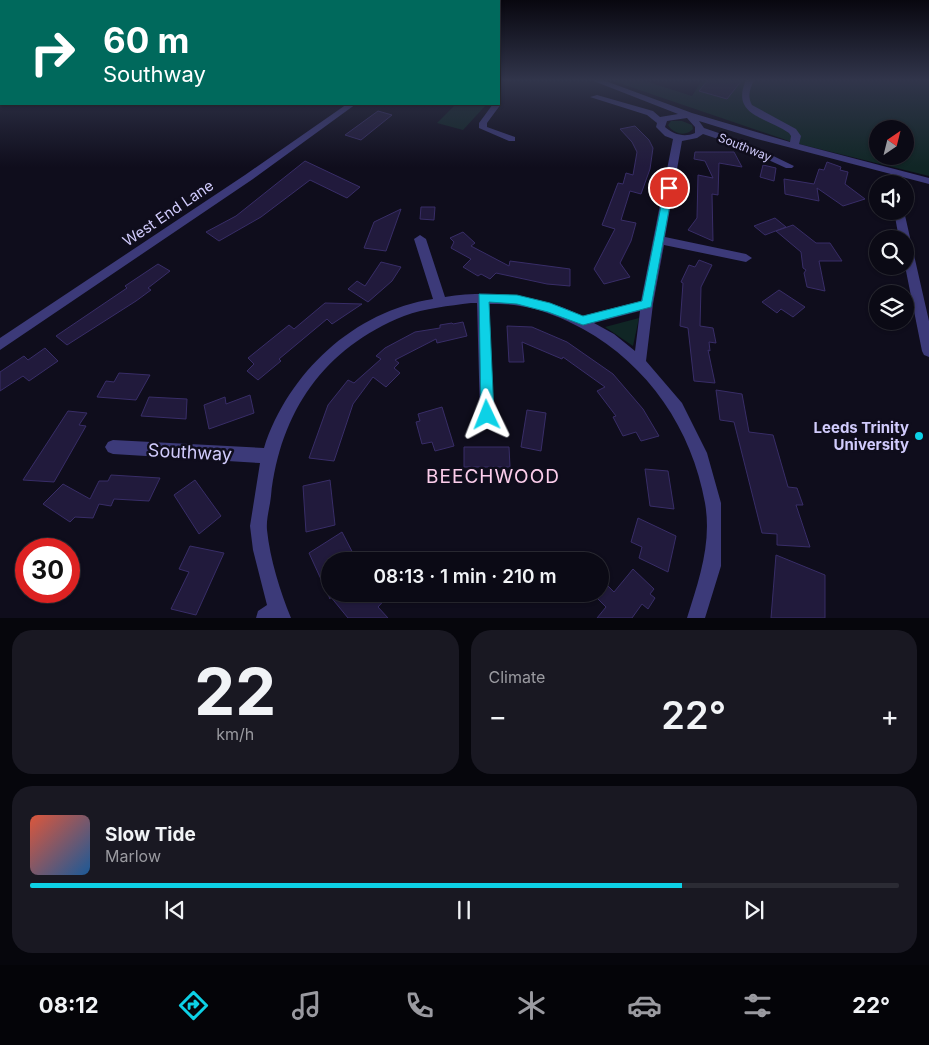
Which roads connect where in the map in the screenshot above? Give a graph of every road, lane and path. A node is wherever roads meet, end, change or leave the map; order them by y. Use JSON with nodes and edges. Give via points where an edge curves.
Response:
{"nodes":[{"id":1,"x":345,"y":109,"type":"edge"},
{"id":2,"x":493,"y":109,"type":"edge"},
{"id":3,"x":633,"y":109,"type":"edge"},
{"id":4,"x":673,"y":109,"type":"edge"},
{"id":5,"x":752,"y":109,"type":"edge"},
{"id":6,"x":689,"y":115,"type":"junction"},
{"id":7,"x":660,"y":121,"type":"junction"},
{"id":8,"x":700,"y":130,"type":"junction"},
{"id":9,"x":678,"y":137,"type":"junction"},
{"id":10,"x":512,"y":139,"type":"dead end"},
{"id":11,"x":794,"y":146,"type":"junction"},
{"id":12,"x":789,"y":166,"type":"dead end"},
{"id":13,"x":929,"y":181,"type":"edge"},
{"id":14,"x":420,"y":239,"type":"dead end"},
{"id":15,"x":659,"y":240,"type":"junction"},
{"id":16,"x":746,"y":258,"type":"dead end"},
{"id":17,"x":913,"y":275,"type":"edge"},
{"id":18,"x":483,"y":297,"type":"junction"},
{"id":19,"x":440,"y":300,"type":"junction"},
{"id":20,"x":647,"y":304,"type":"junction"},
{"id":21,"x":583,"y":321,"type":"junction"},
{"id":22,"x":0,"y":345,"type":"edge"},
{"id":23,"x":929,"y":351,"type":"edge"},
{"id":24,"x":640,"y":360,"type":"junction"},
{"id":25,"x":487,"y":415,"type":"dead end"},
{"id":26,"x":112,"y":447,"type":"dead end"},
{"id":27,"x":268,"y":456,"type":"junction"},
{"id":28,"x":275,"y":615,"type":"edge"},
{"id":29,"x":696,"y":618,"type":"edge"}],
"edges":[{"from":1,"to":22,"type":"street","name":"West End Lane"},
{"from":2,"to":10,"type":"street","via":[[483,122],[484,128]]},
{"from":3,"to":7,"type":"street"},
{"from":4,"to":6,"type":"street"},
{"from":5,"to":11,"type":"street","via":[[793,131],[796,136]]},
{"from":6,"to":7,"type":"street"},
{"from":6,"to":8,"type":"street","name":"Southway"},
{"from":6,"to":11,"type":"street"},
{"from":7,"to":9,"type":"street","via":[[663,130]]},
{"from":8,"to":9,"type":"street","name":"Southway","via":[[691,138]]},
{"from":8,"to":12,"type":"street","name":"Southway","via":[[739,143]]},
{"from":9,"to":15,"type":"street"},
{"from":11,"to":13,"type":"street"},
{"from":14,"to":19,"type":"street"},
{"from":15,"to":16,"type":"street"},
{"from":15,"to":20,"type":"street"},
{"from":17,"to":23,"type":"street"},
{"from":18,"to":19,"type":"street"},
{"from":18,"to":21,"type":"street","via":[[517,300]]},
{"from":18,"to":25,"type":"street"},
{"from":19,"to":27,"type":"street","via":[[401,311],[365,329],[331,354],[304,384],[282,419]]},
{"from":20,"to":21,"type":"street"},
{"from":20,"to":24,"type":"street"},
{"from":21,"to":24,"type":"street"},
{"from":24,"to":29,"type":"street","via":[[674,399],[699,448],[713,504],[712,567]]},
{"from":26,"to":27,"type":"street","name":"Southway"},
{"from":27,"to":28,"type":"street","via":[[259,530]]}]}
